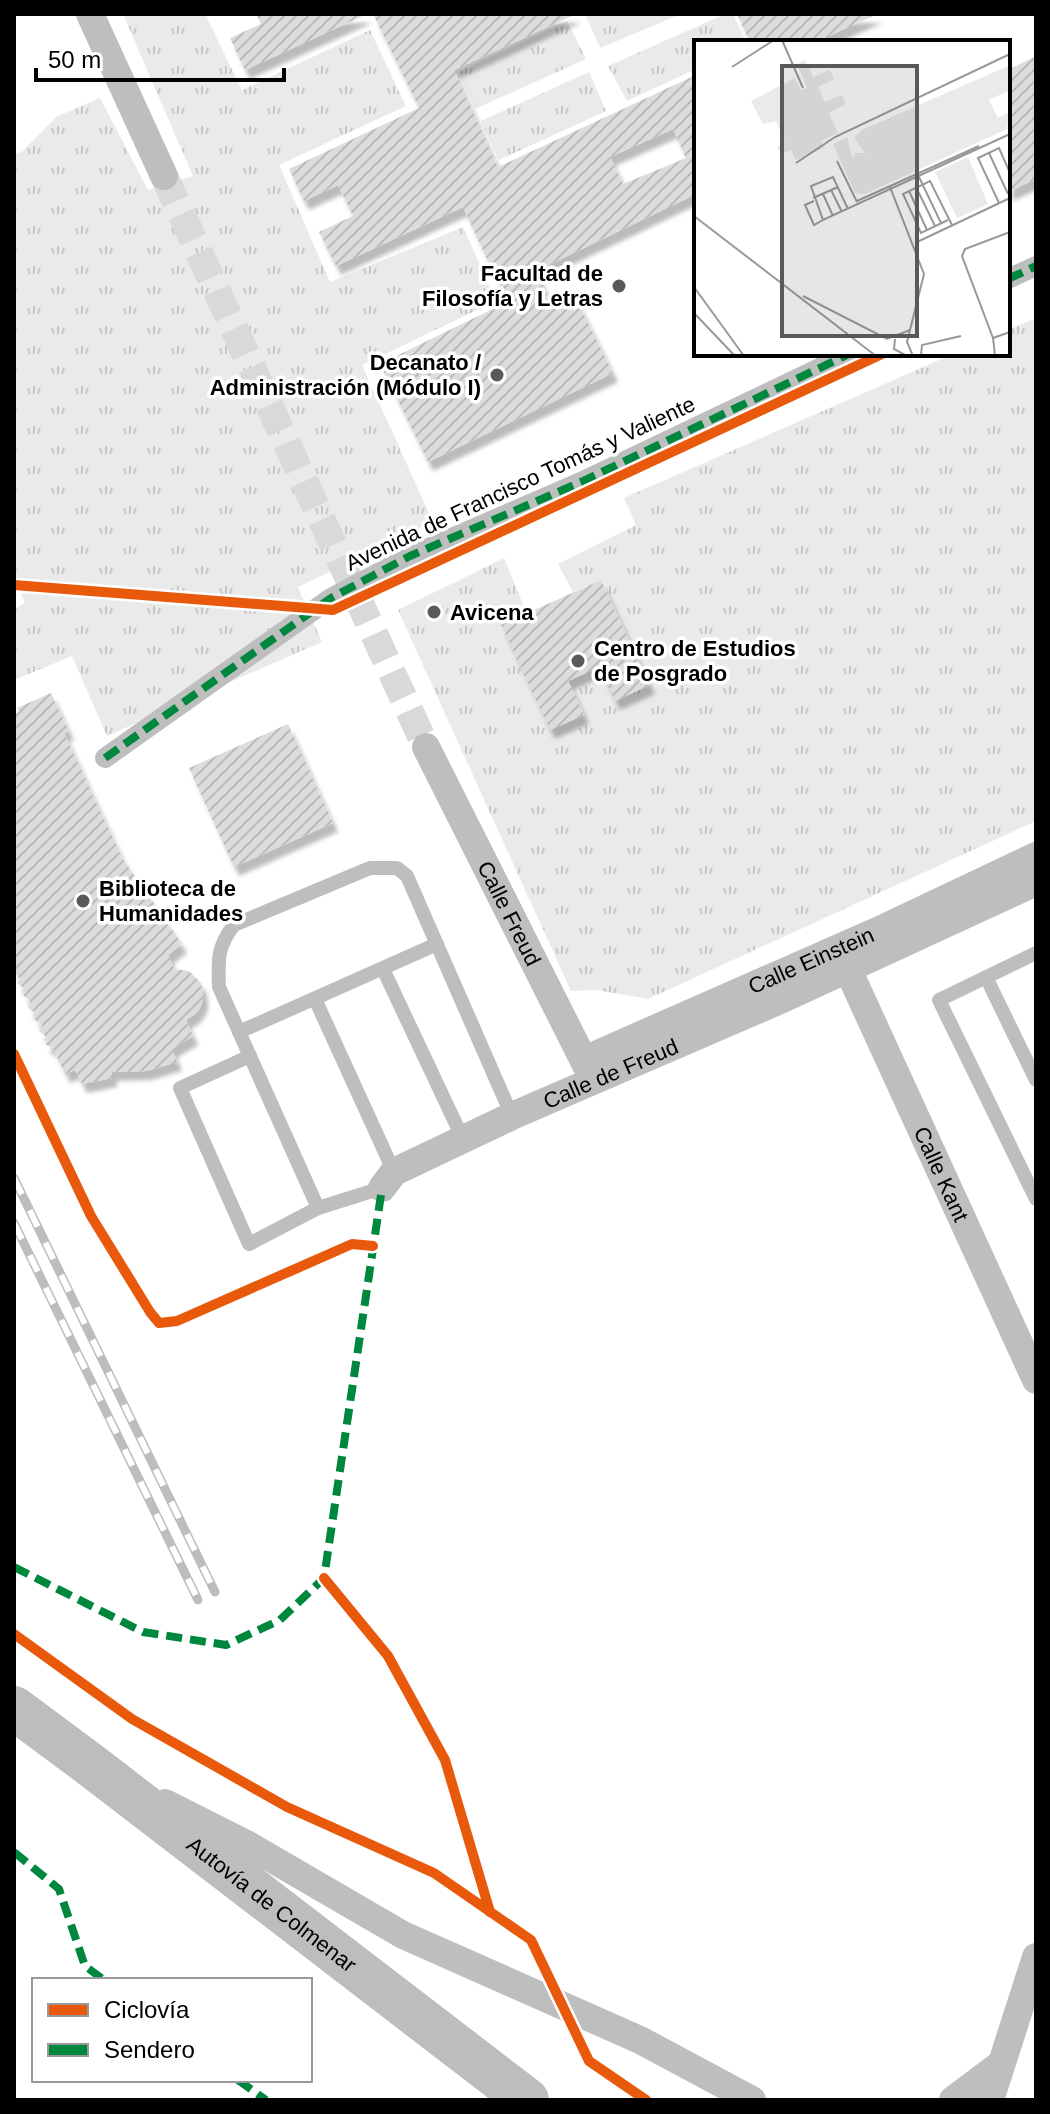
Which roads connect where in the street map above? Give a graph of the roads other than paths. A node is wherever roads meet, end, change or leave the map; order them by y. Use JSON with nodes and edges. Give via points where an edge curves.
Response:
{"nodes":[{"id":1,"x":90,"y":14,"type":"edge"},
{"id":2,"x":164,"y":176,"type":"tunnel mouth"},
{"id":3,"x":1036,"y":266,"type":"edge"},
{"id":4,"x":1010,"y":278,"type":"edge"},
{"id":5,"x":845,"y":356,"type":"edge"},
{"id":6,"x":426,"y":747,"type":"tunnel mouth"},
{"id":7,"x":105,"y":758,"type":"dead end"},
{"id":8,"x":1036,"y":856,"type":"edge"},
{"id":9,"x":1036,"y":882,"type":"edge"},
{"id":10,"x":437,"y":944,"type":"junction"},
{"id":11,"x":1036,"y":953,"type":"edge"},
{"id":12,"x":843,"y":958,"type":"junction"},
{"id":13,"x":383,"y":969,"type":"junction"},
{"id":14,"x":986,"y":977,"type":"junction"},
{"id":15,"x":315,"y":999,"type":"junction"},
{"id":16,"x":239,"y":1032,"type":"junction"},
{"id":17,"x":250,"y":1056,"type":"junction"},
{"id":18,"x":589,"y":1070,"type":"junction"},
{"id":19,"x":1036,"y":1080,"type":"edge"},
{"id":20,"x":512,"y":1116,"type":"junction"},
{"id":21,"x":463,"y":1139,"type":"junction"},
{"id":22,"x":388,"y":1180,"type":"junction"},
{"id":23,"x":1036,"y":1199,"type":"edge"},
{"id":24,"x":318,"y":1208,"type":"junction"},
{"id":25,"x":1036,"y":1380,"type":"edge"},
{"id":26,"x":14,"y":1708,"type":"edge"},
{"id":27,"x":92,"y":1766,"type":"junction"},
{"id":28,"x":1036,"y":1957,"type":"edge"},
{"id":29,"x":1001,"y":2064,"type":"junction"},
{"id":30,"x":527,"y":2100,"type":"edge"},
{"id":31,"x":752,"y":2100,"type":"edge"},
{"id":32,"x":953,"y":2100,"type":"edge"},
{"id":33,"x":990,"y":2100,"type":"edge"}],
"edges":[{"from":1,"to":2,"type":"street"},
{"from":3,"to":4,"type":"street"},
{"from":5,"to":7,"type":"street","name":"Avenida de Francisco Tomás y Valiente","via":[[581,482],[410,556],[331,598]]},
{"from":6,"to":18,"type":"street","name":"Calle Freud"},
{"from":8,"to":12,"type":"street","name":"Calle Einstein"},
{"from":9,"to":12,"type":"street","name":"Calle Einstein"},
{"from":10,"to":13,"type":"lane"},
{"from":10,"to":16,"type":"lane","via":[[407,876],[397,868],[370,868],[234,925],[223,938],[218,957],[219,987]]},
{"from":10,"to":20,"type":"lane"},
{"from":11,"to":14,"type":"lane"},
{"from":12,"to":18,"type":"street","name":"Calle Einstein"},
{"from":12,"to":25,"type":"street","name":"Calle Kant"},
{"from":13,"to":15,"type":"lane"},
{"from":13,"to":21,"type":"lane"},
{"from":14,"to":19,"type":"lane"},
{"from":14,"to":23,"type":"lane","via":[[939,1000]]},
{"from":15,"to":16,"type":"lane"},
{"from":15,"to":22,"type":"lane"},
{"from":16,"to":17,"type":"lane"},
{"from":17,"to":24,"type":"lane"},
{"from":17,"to":24,"type":"lane","via":[[180,1088],[249,1244]]},
{"from":18,"to":20,"type":"street","name":"Calle de Freud"},
{"from":20,"to":21,"type":"street","name":"Calle de Freud"},
{"from":21,"to":22,"type":"street","name":"Calle de Freud"},
{"from":22,"to":24,"type":"lane"},
{"from":26,"to":27,"type":"highway","name":"Autovía de Colmenar"},
{"from":27,"to":30,"type":"highway","name":"Autovía de Colmenar"},
{"from":27,"to":31,"type":"street","via":[[250,1846],[403,1935],[640,2040]]},
{"from":28,"to":29,"type":"street"},
{"from":29,"to":32,"type":"street"},
{"from":29,"to":33,"type":"street"}]}
